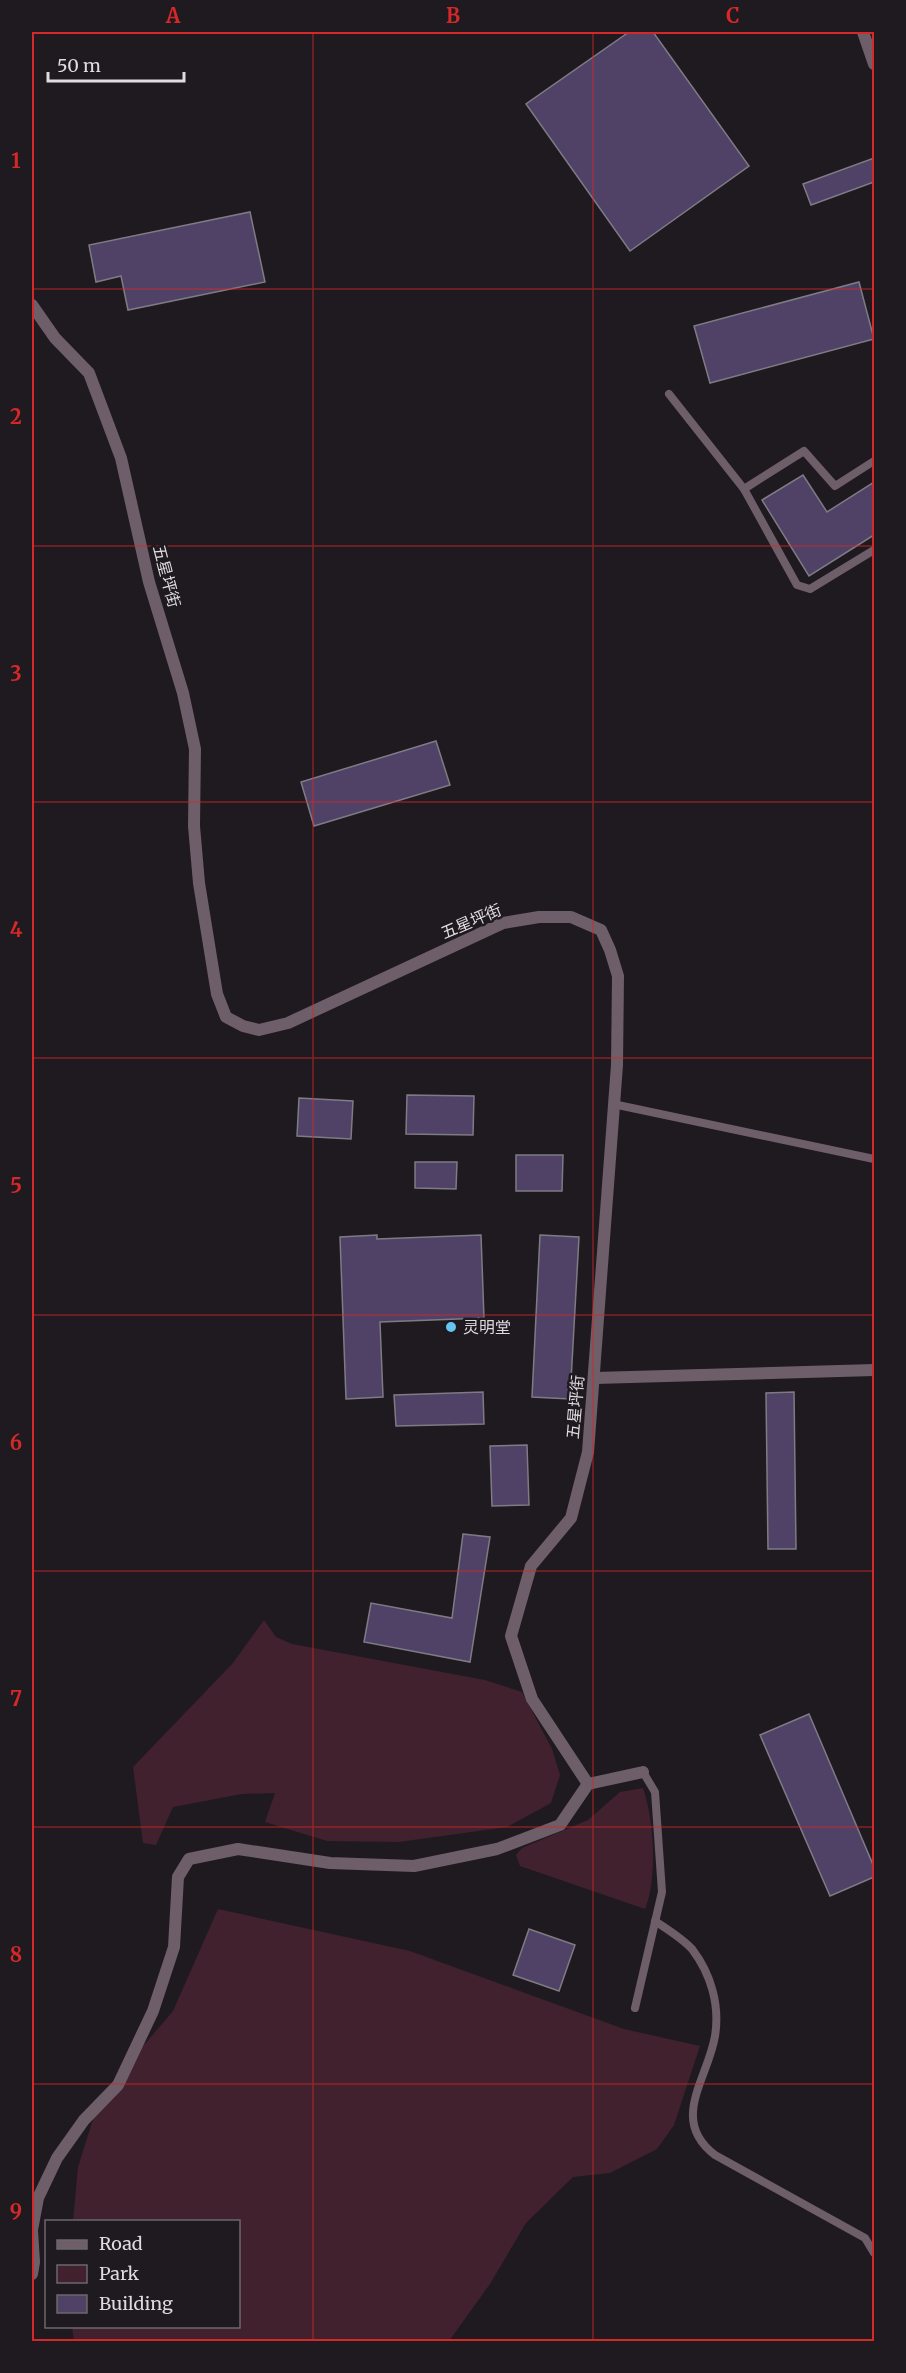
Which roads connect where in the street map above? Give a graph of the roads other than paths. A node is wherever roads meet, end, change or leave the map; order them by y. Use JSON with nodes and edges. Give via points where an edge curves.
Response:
{"nodes":[{"id":1,"x":863,"y":32,"type":"edge"},
{"id":2,"x":874,"y":64,"type":"edge"},
{"id":3,"x":32,"y":305,"type":"edge"},
{"id":4,"x":669,"y":394,"type":"dead end"},
{"id":5,"x":874,"y":461,"type":"edge"},
{"id":6,"x":744,"y":489,"type":"junction"},
{"id":7,"x":874,"y":550,"type":"edge"},
{"id":8,"x":613,"y":1104,"type":"junction"},
{"id":9,"x":874,"y":1159,"type":"edge"},
{"id":10,"x":874,"y":1370,"type":"edge"},
{"id":11,"x":595,"y":1378,"type":"junction"},
{"id":12,"x":644,"y":1772,"type":"joint"},
{"id":13,"x":588,"y":1784,"type":"junction"},
{"id":14,"x":655,"y":1920,"type":"junction"},
{"id":15,"x":635,"y":2008,"type":"dead end"},
{"id":16,"x":874,"y":2253,"type":"edge"},
{"id":17,"x":32,"y":2274,"type":"edge"}],
"edges":[{"from":1,"to":2,"type":"street"},
{"from":3,"to":8,"type":"street","name":"五星坪街","via":[[55,338],[89,373],[121,458],[195,749],[194,826],[199,883],[217,994],[226,1017],[259,1030],[288,1023],[503,922],[571,917],[601,930],[618,976]]},
{"from":4,"to":6,"type":"lane"},
{"from":5,"to":6,"type":"lane","via":[[835,486],[804,451]]},
{"from":6,"to":7,"type":"lane","via":[[797,585],[810,589]]},
{"from":8,"to":9,"type":"lane"},
{"from":8,"to":11,"type":"street","name":"五星坪街"},
{"from":10,"to":11,"type":"street"},
{"from":11,"to":13,"type":"street","name":"五星坪街","via":[[588,1452],[570,1518],[531,1566],[511,1636],[532,1699]]},
{"from":12,"to":13,"type":"street"},
{"from":12,"to":14,"type":"lane","via":[[655,1792],[662,1892]]},
{"from":13,"to":17,"type":"street","via":[[560,1825],[496,1849],[414,1866],[330,1863],[238,1849],[189,1859],[178,1877],[174,1947],[153,2011],[118,2085],[84,2120],[57,2158],[38,2198],[32,2230]]},
{"from":14,"to":15,"type":"lane"},
{"from":14,"to":16,"type":"lane","via":[[690,1946],[706,1971],[715,1999],[714,2039],[692,2113],[701,2141],[716,2155],[865,2238]]}]}
